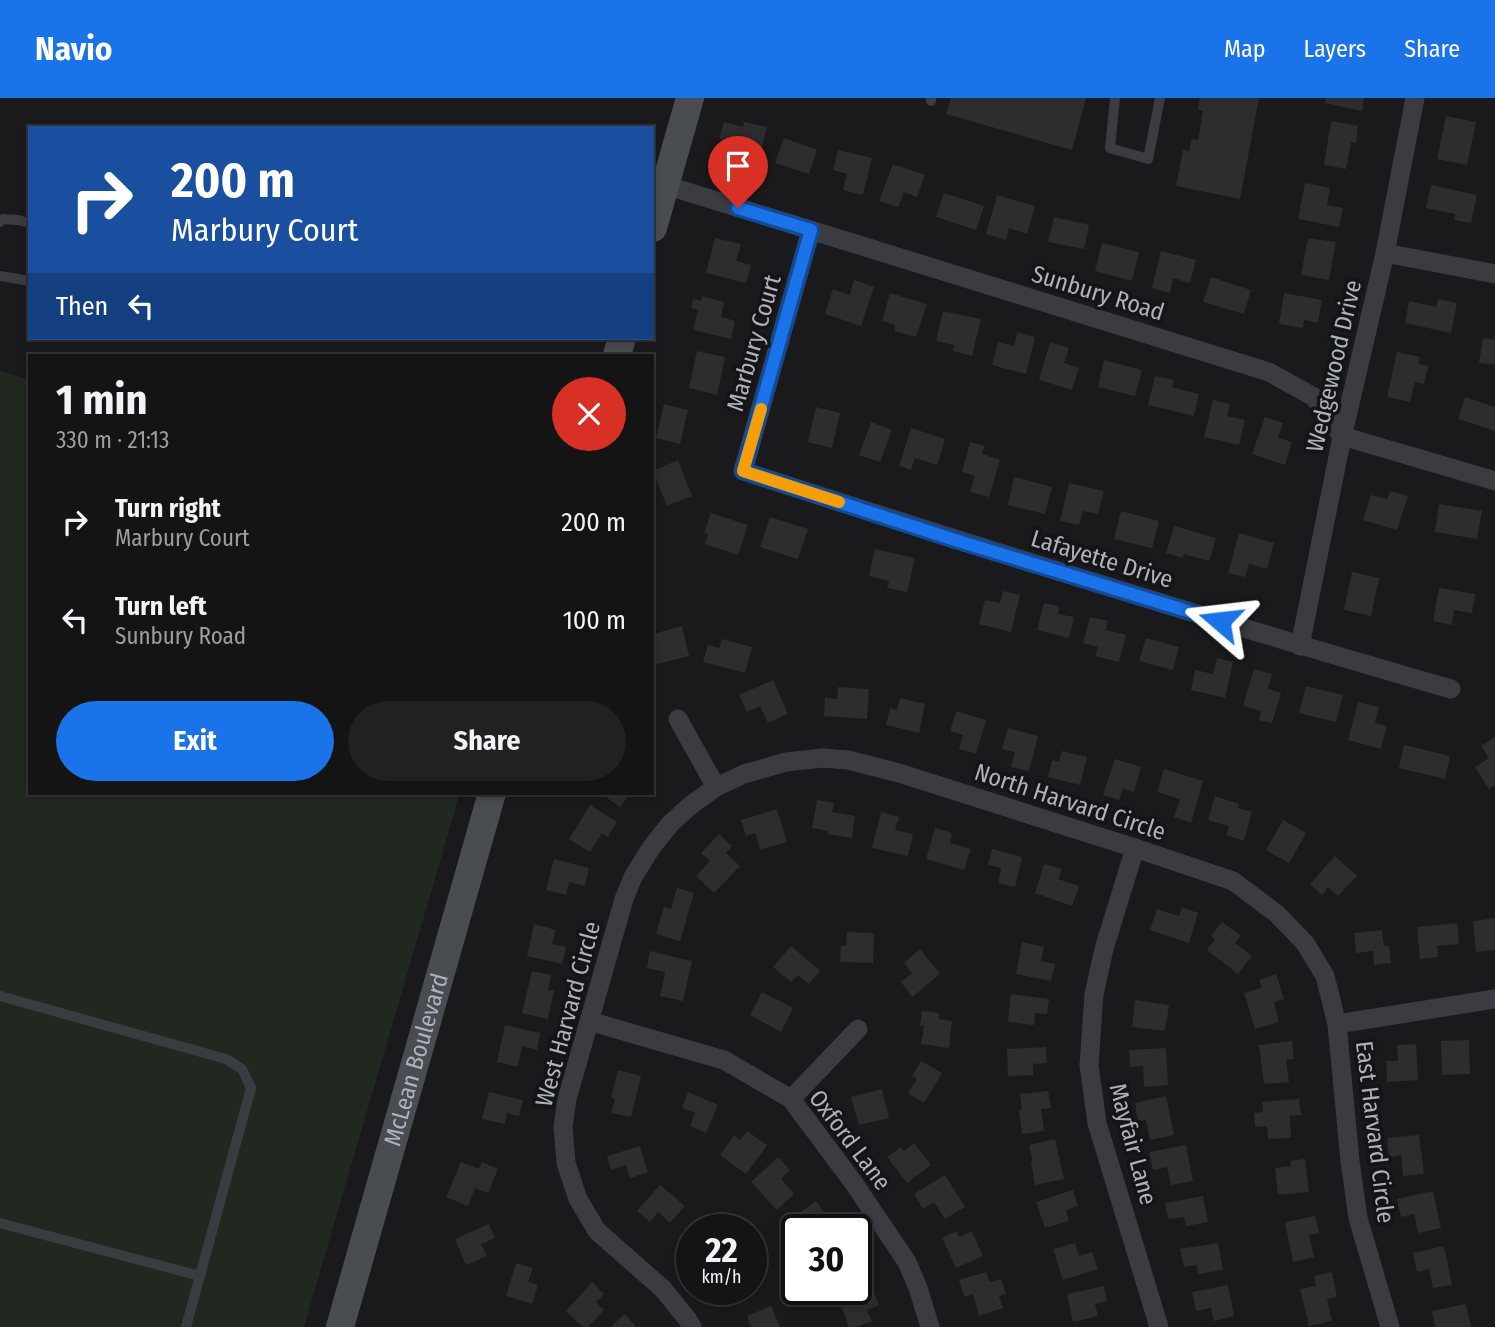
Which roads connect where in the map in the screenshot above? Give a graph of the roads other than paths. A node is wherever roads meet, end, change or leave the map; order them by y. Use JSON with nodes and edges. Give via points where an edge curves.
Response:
{"nodes":[{"id":1,"x":690,"y":98,"type":"edge"},
{"id":2,"x":1115,"y":98,"type":"edge"},
{"id":3,"x":1160,"y":98,"type":"edge"},
{"id":4,"x":1415,"y":98,"type":"edge"},
{"id":5,"x":665,"y":185,"type":"junction"},
{"id":6,"x":0,"y":222,"type":"edge"},
{"id":7,"x":28,"y":222,"type":"edge"},
{"id":8,"x":654,"y":224,"type":"edge"},
{"id":9,"x":811,"y":230,"type":"junction"},
{"id":10,"x":1385,"y":253,"type":"junction"},
{"id":11,"x":1495,"y":274,"type":"edge"},
{"id":12,"x":0,"y":276,"type":"edge"},
{"id":13,"x":28,"y":281,"type":"edge"},
{"id":14,"x":1342,"y":436,"type":"junction"},
{"id":15,"x":744,"y":469,"type":"joint"},
{"id":16,"x":1495,"y":481,"type":"edge"},
{"id":17,"x":1300,"y":646,"type":"junction"},
{"id":18,"x":1451,"y":689,"type":"dead end"},
{"id":19,"x":678,"y":719,"type":"dead end"},
{"id":20,"x":716,"y":787,"type":"junction"},
{"id":21,"x":491,"y":795,"type":"edge"},
{"id":22,"x":1135,"y":848,"type":"junction"},
{"id":23,"x":0,"y":996,"type":"edge"},
{"id":24,"x":1495,"y":999,"type":"edge"},
{"id":25,"x":589,"y":1021,"type":"junction"},
{"id":26,"x":1337,"y":1024,"type":"junction"},
{"id":27,"x":858,"y":1028,"type":"dead end"},
{"id":28,"x":791,"y":1099,"type":"junction"},
{"id":29,"x":0,"y":1223,"type":"edge"},
{"id":30,"x":200,"y":1276,"type":"junction"},
{"id":31,"x":186,"y":1327,"type":"edge"},
{"id":32,"x":340,"y":1327,"type":"edge"},
{"id":33,"x":692,"y":1327,"type":"edge"},
{"id":34,"x":930,"y":1327,"type":"edge"},
{"id":35,"x":1160,"y":1327,"type":"edge"},
{"id":36,"x":1390,"y":1327,"type":"edge"}],
"edges":[{"from":1,"to":5,"type":"main road"},
{"from":2,"to":3,"type":"lane","via":[[1111,148],[1148,159]]},
{"from":4,"to":10,"type":"street","name":"Wedgewood Drive"},
{"from":5,"to":8,"type":"main road"},
{"from":5,"to":9,"type":"street","name":"Sunbury Road"},
{"from":6,"to":7,"type":"lane"},
{"from":9,"to":14,"type":"street","name":"Sunbury Road","via":[[1269,372],[1314,397]]},
{"from":9,"to":15,"type":"street","name":"Marbury Court"},
{"from":10,"to":11,"type":"street"},
{"from":10,"to":14,"type":"street","name":"Wedgewood Drive"},
{"from":12,"to":13,"type":"lane"},
{"from":14,"to":16,"type":"street"},
{"from":14,"to":17,"type":"street","name":"Wedgewood Drive"},
{"from":15,"to":17,"type":"street","name":"Lafayette Drive","via":[[955,540]]},
{"from":17,"to":18,"type":"street","name":"Lafayette Drive"},
{"from":19,"to":20,"type":"street"},
{"from":20,"to":22,"type":"street","name":"North Harvard Circle","via":[[786,762],[848,760]]},
{"from":20,"to":25,"type":"street","name":"West Harvard Circle","via":[[670,824],[633,877]]},
{"from":21,"to":32,"type":"main road","name":"McLean Boulevard"},
{"from":22,"to":26,"type":"street","name":"North Harvard Circle","via":[[1233,881],[1277,914],[1305,943],[1325,976]]},
{"from":22,"to":35,"type":"street","name":"Mayfair Lane","via":[[1094,994],[1089,1065],[1097,1124]]},
{"from":23,"to":30,"type":"lane","via":[[226,1059],[242,1069],[251,1088]]},
{"from":24,"to":26,"type":"street"},
{"from":25,"to":28,"type":"street","name":"Oxford Lane","via":[[723,1060]]},
{"from":25,"to":33,"type":"street","name":"West Harvard Circle","via":[[563,1127],[566,1163],[578,1199],[597,1231],[663,1290]]},
{"from":26,"to":36,"type":"street","name":"East Harvard Circle","via":[[1358,1218]]},
{"from":27,"to":28,"type":"street"},
{"from":28,"to":34,"type":"street","name":"Oxford Lane","via":[[907,1262]]},
{"from":29,"to":30,"type":"lane"},
{"from":30,"to":31,"type":"lane"}]}
